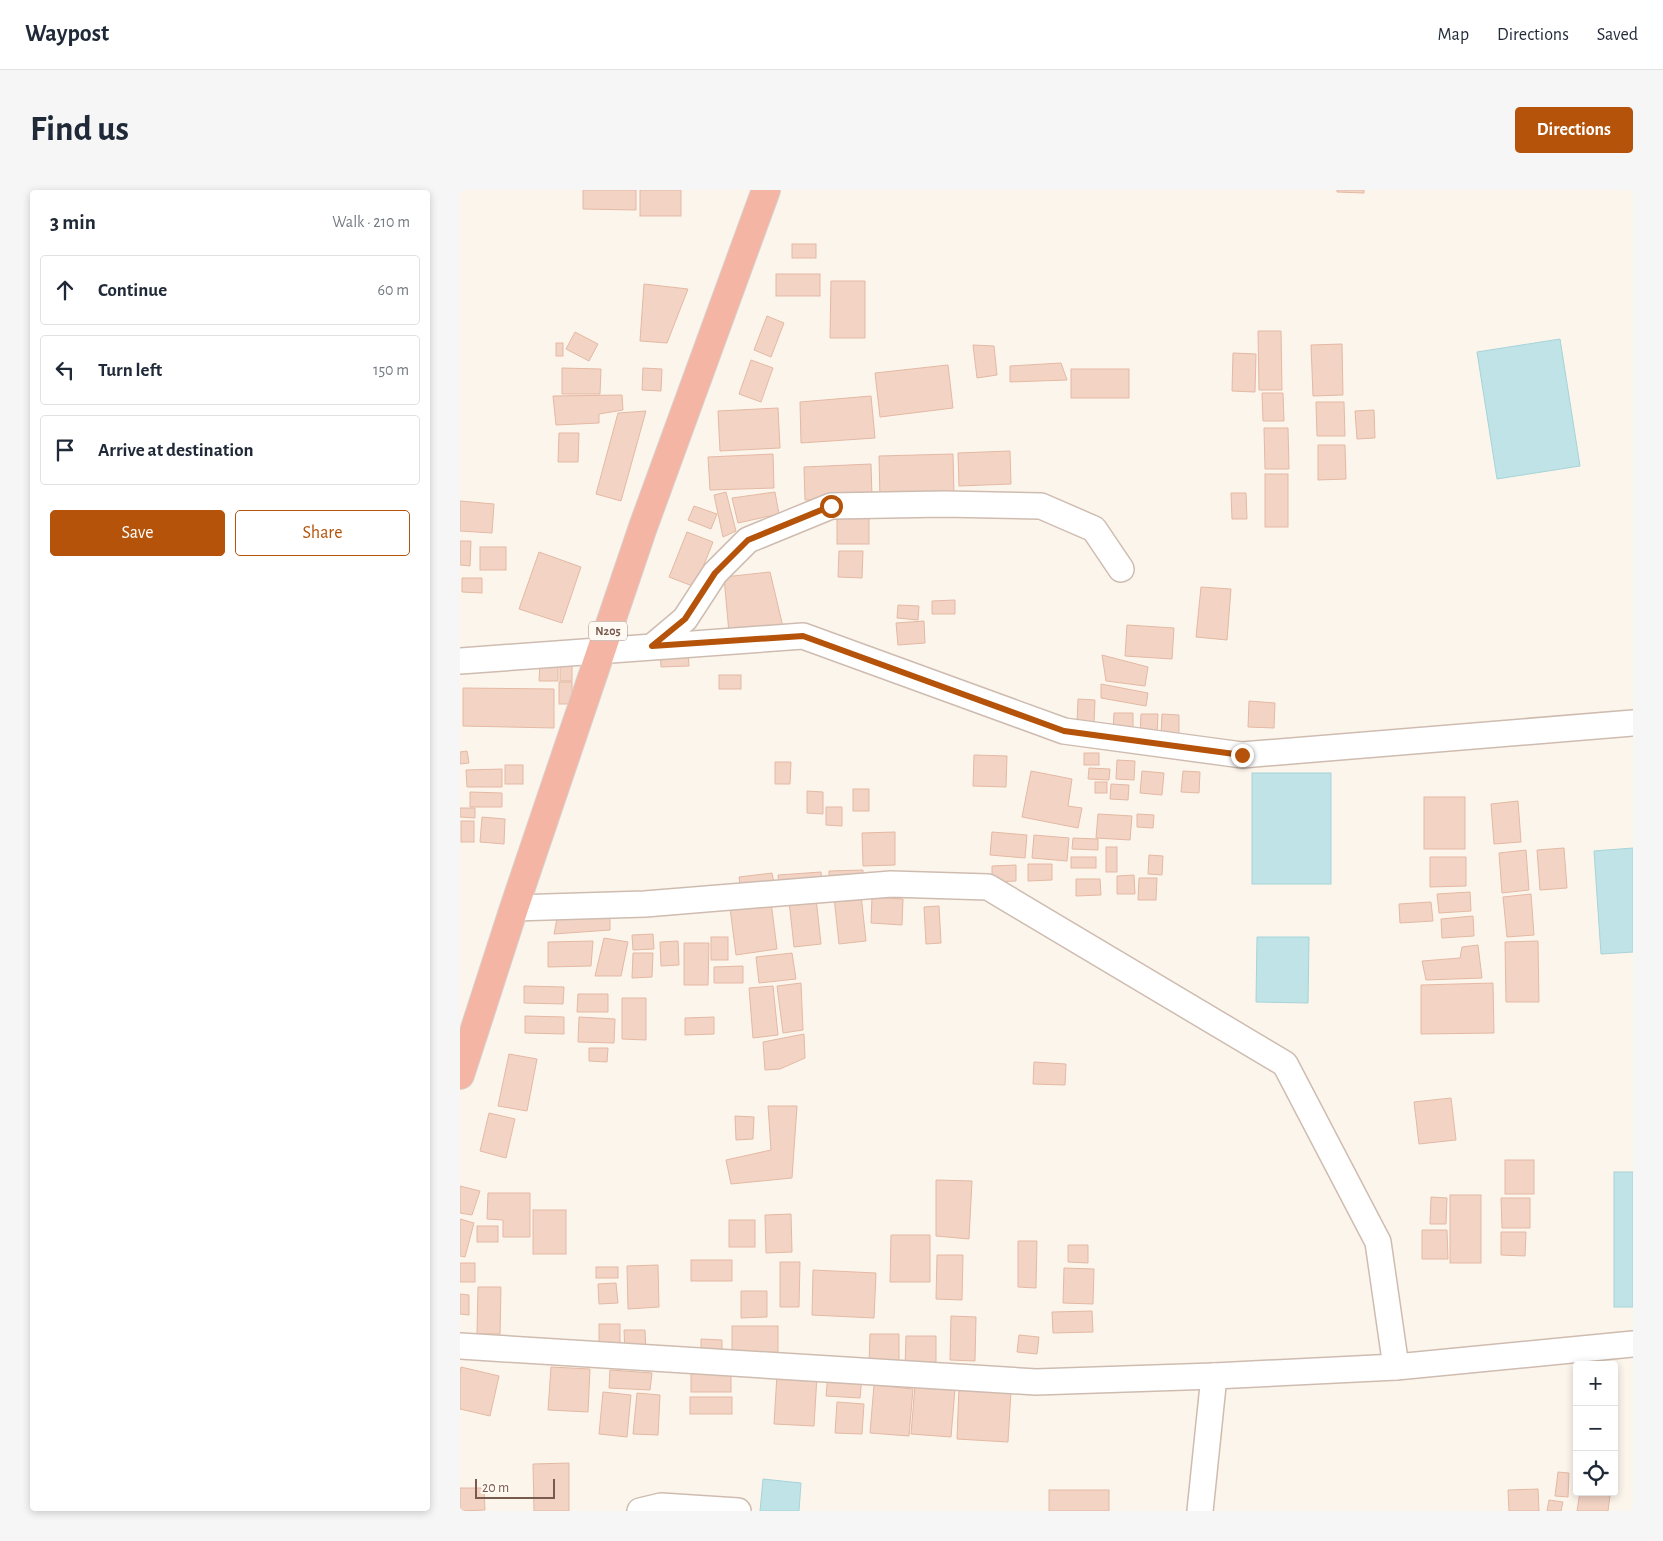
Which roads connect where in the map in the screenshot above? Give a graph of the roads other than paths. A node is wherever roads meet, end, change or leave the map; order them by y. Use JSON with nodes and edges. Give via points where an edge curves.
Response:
{"nodes":[{"id":1,"x":766,"y":190,"type":"edge"},
{"id":2,"x":1121,"y":569,"type":"dead end"},
{"id":3,"x":652,"y":646,"type":"junction"},
{"id":4,"x":601,"y":650,"type":"junction"},
{"id":5,"x":460,"y":661,"type":"edge"},
{"id":6,"x":1633,"y":724,"type":"edge"},
{"id":7,"x":514,"y":908,"type":"junction"},
{"id":8,"x":460,"y":1075,"type":"edge"},
{"id":9,"x":1633,"y":1344,"type":"edge"},
{"id":10,"x":460,"y":1346,"type":"edge"},
{"id":11,"x":1396,"y":1366,"type":"junction"},
{"id":12,"x":1214,"y":1376,"type":"junction"},
{"id":13,"x":640,"y":1511,"type":"edge"},
{"id":14,"x":738,"y":1511,"type":"edge"},
{"id":15,"x":1200,"y":1511,"type":"edge"}],
"edges":[{"from":1,"to":4,"type":"highway","number":"N205"},
{"from":2,"to":3,"type":"street","via":[[1094,529],[1041,506],[831,506],[748,540],[715,573],[685,619]]},
{"from":3,"to":4,"type":"street"},
{"from":3,"to":6,"type":"street","via":[[803,636],[1064,731],[1242,755]]},
{"from":4,"to":5,"type":"street"},
{"from":4,"to":7,"type":"highway","number":"N205"},
{"from":7,"to":8,"type":"highway","number":"N205"},
{"from":7,"to":11,"type":"street","via":[[645,904],[891,884],[988,887],[1285,1064],[1378,1242]]},
{"from":9,"to":11,"type":"street"},
{"from":10,"to":12,"type":"street","via":[[1036,1382]]},
{"from":11,"to":12,"type":"street"},
{"from":12,"to":15,"type":"street"},
{"from":13,"to":14,"type":"street","via":[[660,1506]]}]}
